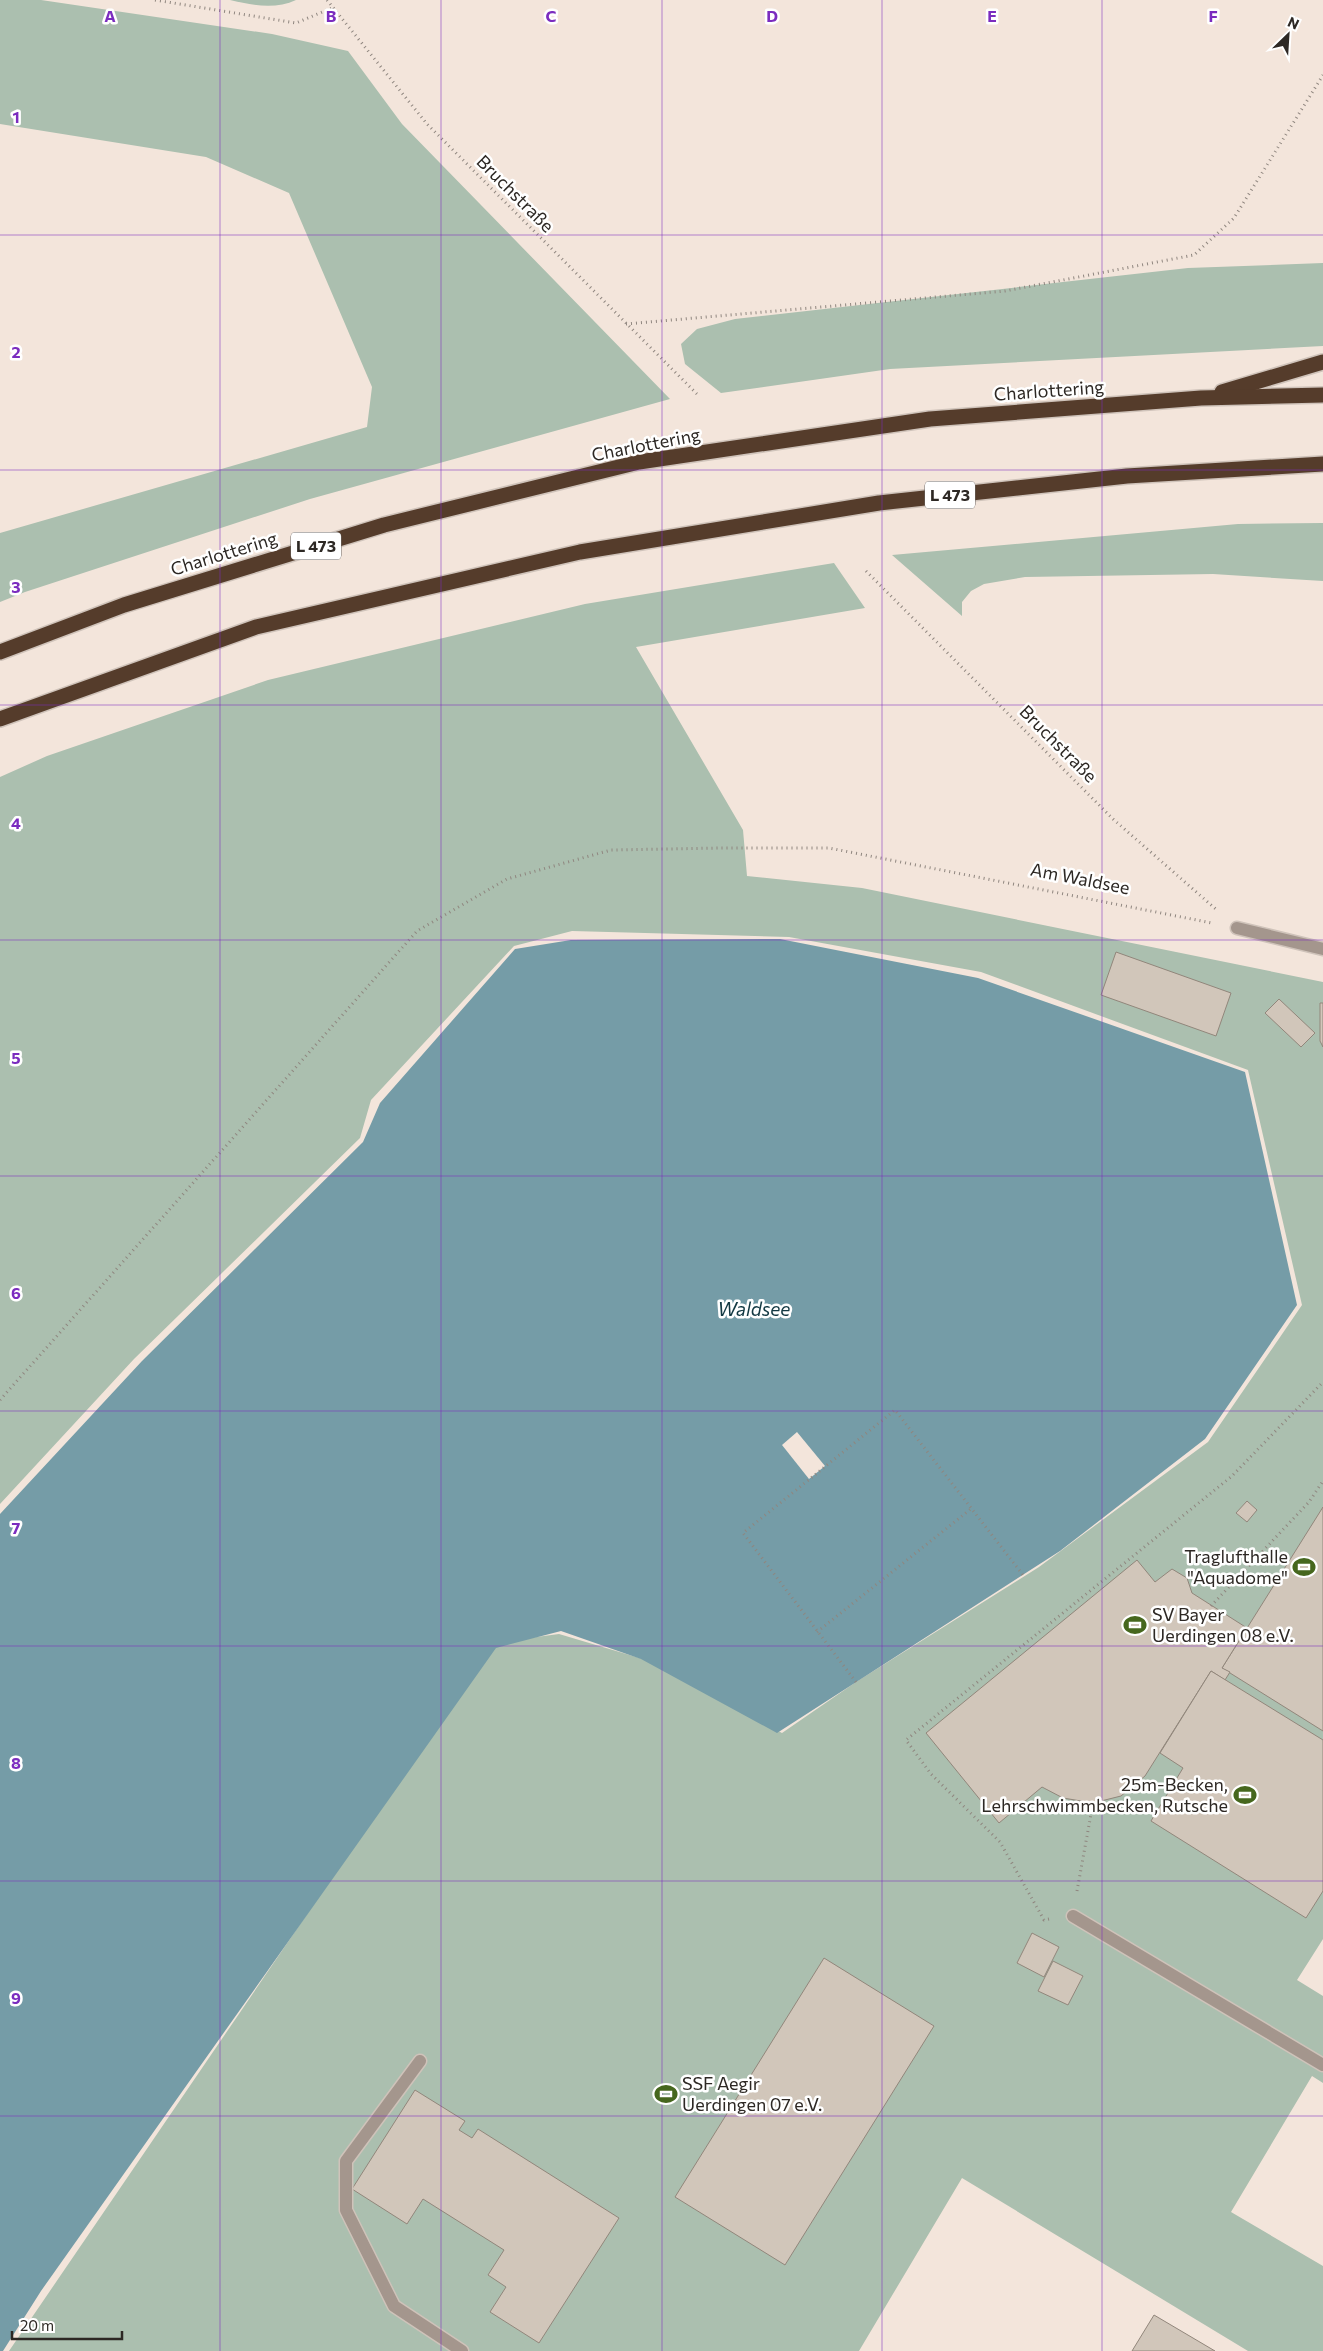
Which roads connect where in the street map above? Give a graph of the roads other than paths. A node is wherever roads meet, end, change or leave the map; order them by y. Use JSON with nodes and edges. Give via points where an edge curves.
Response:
{"nodes":[{"id":1,"x":1323,"y":362,"type":"edge"},
{"id":2,"x":1323,"y":395,"type":"edge"},
{"id":3,"x":1202,"y":398,"type":"junction"},
{"id":4,"x":1323,"y":464,"type":"edge"},
{"id":5,"x":0,"y":652,"type":"edge"},
{"id":6,"x":0,"y":720,"type":"edge"},
{"id":7,"x":1238,"y":928,"type":"road end"},
{"id":8,"x":1323,"y":949,"type":"edge"},
{"id":9,"x":1073,"y":1916,"type":"road end"},
{"id":10,"x":420,"y":2061,"type":"dead end"},
{"id":11,"x":1323,"y":2064,"type":"edge"},
{"id":12,"x":462,"y":2351,"type":"edge"}],
"edges":[{"from":1,"to":3,"type":"highway"},
{"from":2,"to":3,"type":"highway","name":"Charlottering","number":"L 473"},
{"from":3,"to":5,"type":"highway","name":"Charlottering","number":"L 473","via":[[930,419],[639,462],[384,525],[124,605]]},
{"from":4,"to":6,"type":"highway","number":"L 473","via":[[1127,476],[879,503],[580,552],[256,626]]},
{"from":7,"to":8,"type":"street"},
{"from":9,"to":11,"type":"street"},
{"from":10,"to":12,"type":"street","via":[[346,2161],[346,2210],[394,2306]]}]}
